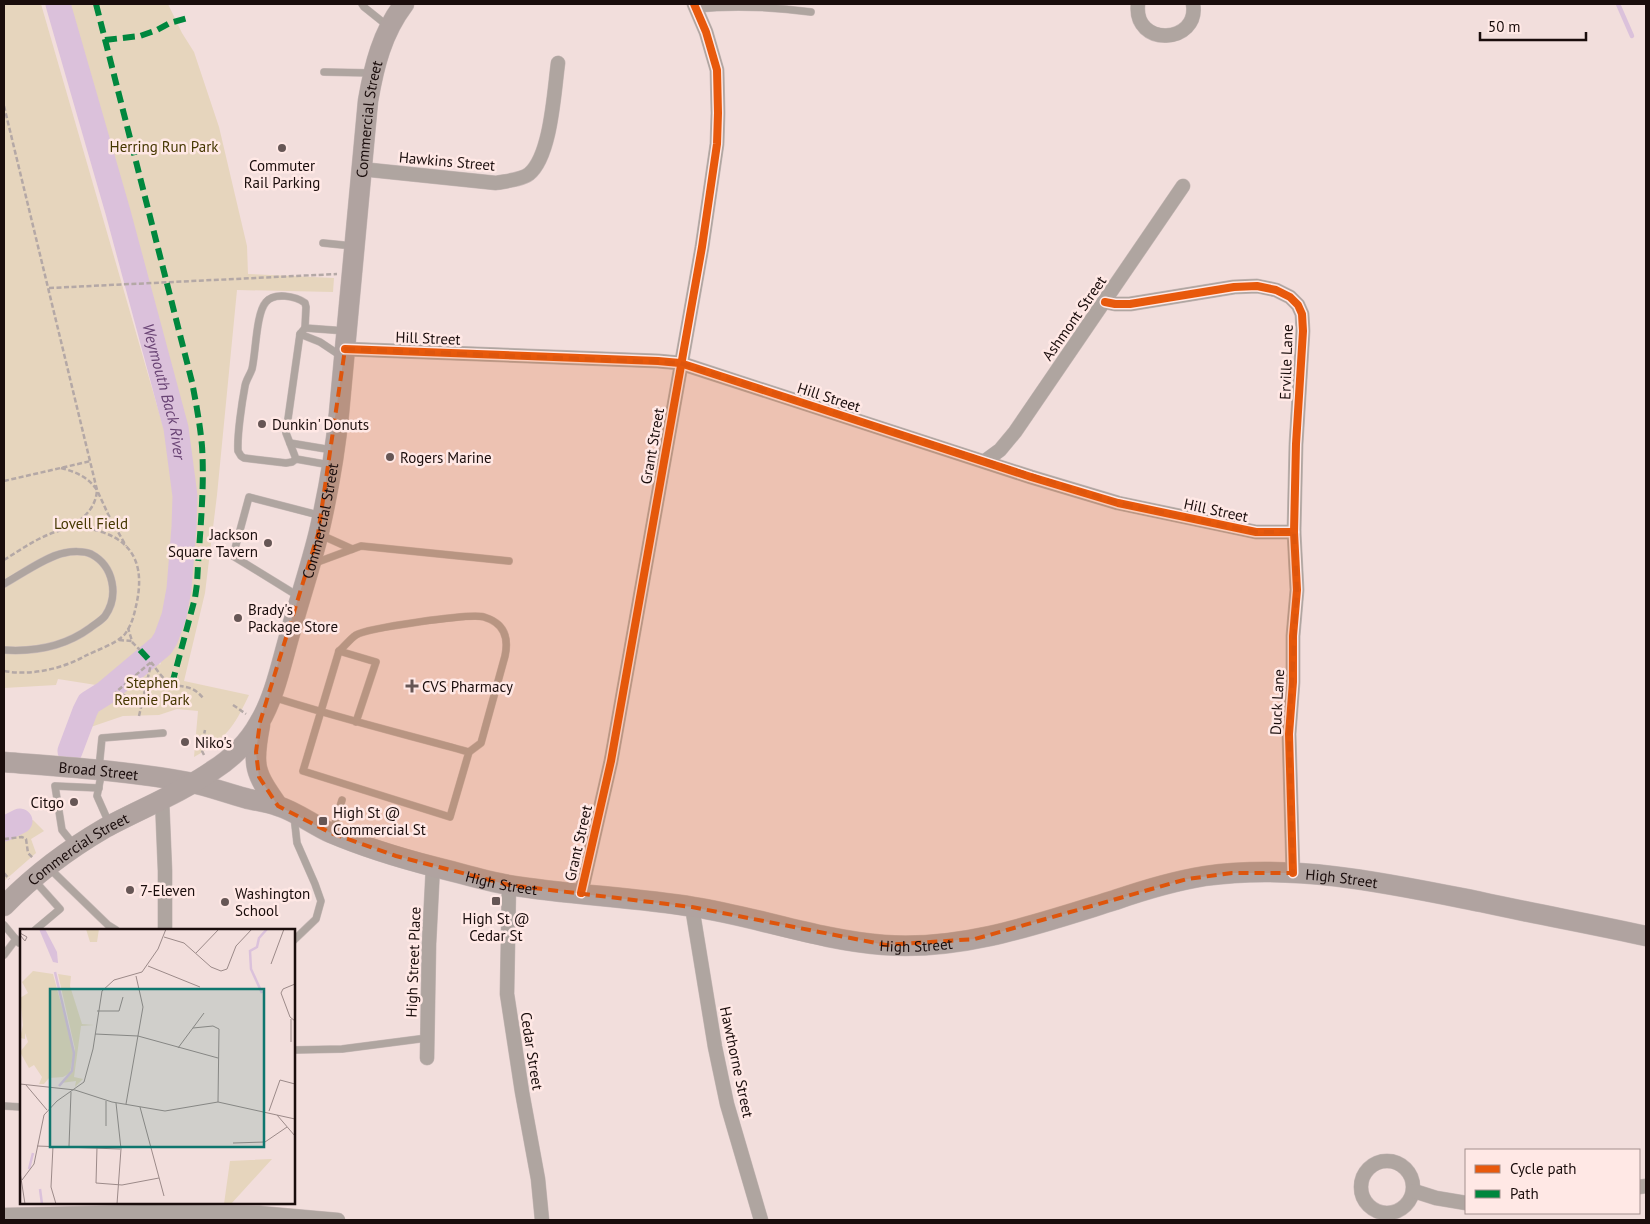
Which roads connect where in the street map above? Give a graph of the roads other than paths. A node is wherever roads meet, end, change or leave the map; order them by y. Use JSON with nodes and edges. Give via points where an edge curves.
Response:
{"nodes":[{"id":1,"x":362,"y":4,"type":"edge"},
{"id":2,"x":404,"y":4,"type":"edge"},
{"id":3,"x":1138,"y":4,"type":"edge"},
{"id":4,"x":1193,"y":4,"type":"edge"},
{"id":5,"x":695,"y":7,"type":"edge"},
{"id":6,"x":811,"y":12,"type":"dead end"},
{"id":7,"x":389,"y":27,"type":"junction"},
{"id":8,"x":558,"y":63,"type":"dead end"},
{"id":9,"x":324,"y":72,"type":"dead end"},
{"id":10,"x":373,"y":73,"type":"junction"},
{"id":11,"x":361,"y":169,"type":"junction"},
{"id":12,"x":1183,"y":186,"type":"dead end"},
{"id":13,"x":323,"y":243,"type":"dead end"},
{"id":14,"x":354,"y":246,"type":"junction"},
{"id":15,"x":1105,"y":302,"type":"junction"},
{"id":16,"x":305,"y":328,"type":"junction"},
{"id":17,"x":300,"y":334,"type":"junction"},
{"id":18,"x":345,"y":346,"type":"junction"},
{"id":19,"x":680,"y":363,"type":"junction"},
{"id":20,"x":290,"y":443,"type":"junction"},
{"id":21,"x":334,"y":458,"type":"junction"},
{"id":22,"x":296,"y":459,"type":"junction"},
{"id":23,"x":985,"y":462,"type":"junction"},
{"id":24,"x":320,"y":525,"type":"junction"},
{"id":25,"x":1294,"y":532,"type":"junction"},
{"id":26,"x":352,"y":549,"type":"junction"},
{"id":27,"x":509,"y":561,"type":"dead end"},
{"id":28,"x":310,"y":565,"type":"junction"},
{"id":29,"x":4,"y":584,"type":"edge"},
{"id":30,"x":300,"y":597,"type":"junction"},
{"id":31,"x":4,"y":650,"type":"edge"},
{"id":32,"x":339,"y":651,"type":"junction"},
{"id":33,"x":271,"y":696,"type":"junction"},
{"id":34,"x":321,"y":712,"type":"junction"},
{"id":35,"x":260,"y":722,"type":"junction"},
{"id":36,"x":356,"y":722,"type":"junction"},
{"id":37,"x":163,"y":733,"type":"dead end"},
{"id":38,"x":469,"y":752,"type":"junction"},
{"id":39,"x":4,"y":762,"type":"edge"},
{"id":40,"x":100,"y":777,"type":"junction"},
{"id":41,"x":192,"y":783,"type":"junction"},
{"id":42,"x":162,"y":799,"type":"junction"},
{"id":43,"x":342,"y":800,"type":"dead end"},
{"id":44,"x":286,"y":810,"type":"junction"},
{"id":45,"x":110,"y":826,"type":"junction"},
{"id":46,"x":332,"y":833,"type":"junction"},
{"id":47,"x":76,"y":847,"type":"junction"},
{"id":48,"x":433,"y":866,"type":"junction"},
{"id":49,"x":42,"y":872,"type":"junction"},
{"id":50,"x":1292,"y":873,"type":"junction"},
{"id":51,"x":509,"y":885,"type":"junction"},
{"id":52,"x":581,"y":893,"type":"junction"},
{"id":53,"x":4,"y":906,"type":"edge"},
{"id":54,"x":692,"y":907,"type":"junction"},
{"id":55,"x":4,"y":925,"type":"edge"},
{"id":56,"x":36,"y":929,"type":"edge"},
{"id":57,"x":114,"y":929,"type":"edge"},
{"id":58,"x":165,"y":929,"type":"edge"},
{"id":59,"x":1646,"y":936,"type":"edge"},
{"id":60,"x":295,"y":939,"type":"edge"},
{"id":61,"x":19,"y":942,"type":"edge"},
{"id":62,"x":4,"y":955,"type":"edge"},
{"id":63,"x":427,"y":1038,"type":"junction"},
{"id":64,"x":295,"y":1050,"type":"edge"},
{"id":65,"x":427,"y":1058,"type":"dead end"},
{"id":66,"x":4,"y":1106,"type":"edge"},
{"id":67,"x":20,"y":1107,"type":"edge"},
{"id":68,"x":1414,"y":1191,"type":"dead end"},
{"id":69,"x":1465,"y":1203,"type":"edge"},
{"id":70,"x":143,"y":1207,"type":"edge"},
{"id":71,"x":4,"y":1215,"type":"edge"},
{"id":72,"x":21,"y":1218,"type":"edge"},
{"id":73,"x":338,"y":1220,"type":"edge"},
{"id":74,"x":542,"y":1220,"type":"edge"},
{"id":75,"x":761,"y":1220,"type":"edge"}],
"edges":[{"from":1,"to":7,"type":"lane"},
{"from":2,"to":7,"type":"main road","name":"Commercial Street"},
{"from":3,"to":4,"type":"street","via":[[1142,23],[1156,35],[1164,36],[1174,35],[1188,25]]},
{"from":5,"to":6,"type":"lane"},
{"from":5,"to":19,"type":"street","name":"Grant Street","via":[[717,70],[717,144]]},
{"from":7,"to":10,"type":"main road","name":"Commercial Street"},
{"from":8,"to":11,"type":"street","name":"Hawkins Street","via":[[544,152],[528,175],[496,183]]},
{"from":9,"to":10,"type":"lane"},
{"from":10,"to":11,"type":"main road","name":"Commercial Street"},
{"from":11,"to":14,"type":"main road","name":"Commercial Street"},
{"from":12,"to":15,"type":"street","name":"Ashmont Street"},
{"from":13,"to":14,"type":"lane"},
{"from":14,"to":18,"type":"main road","name":"Commercial Street"},
{"from":15,"to":23,"type":"street","name":"Ashmont Street","via":[[1015,432]]},
{"from":15,"to":25,"type":"street","name":"Erville Lane","via":[[1130,304],[1258,286],[1276,290],[1298,305],[1303,331]]},
{"from":16,"to":17,"type":"lane"},
{"from":16,"to":18,"type":"lane"},
{"from":16,"to":22,"type":"lane","via":[[306,307],[301,300],[275,296],[264,304],[252,369],[245,385],[238,446],[244,458],[286,463]]},
{"from":17,"to":18,"type":"lane","via":[[320,342]]},
{"from":17,"to":20,"type":"lane","via":[[286,433]]},
{"from":18,"to":19,"type":"street","name":"Hill Street"},
{"from":18,"to":21,"type":"main road","name":"Commercial Street"},
{"from":19,"to":23,"type":"street","name":"Hill Street"},
{"from":19,"to":52,"type":"street","name":"Grant Street","via":[[612,762]]},
{"from":20,"to":21,"type":"lane"},
{"from":20,"to":22,"type":"lane"},
{"from":21,"to":22,"type":"lane"},
{"from":21,"to":24,"type":"main road","name":"Commercial Street"},
{"from":23,"to":25,"type":"street","name":"Hill Street","via":[[1127,505],[1256,532]]},
{"from":24,"to":26,"type":"lane"},
{"from":24,"to":28,"type":"main road","name":"Commercial Street"},
{"from":24,"to":30,"type":"lane","via":[[250,497],[233,556]]},
{"from":25,"to":50,"type":"street","name":"Duck Lane","via":[[1298,590],[1289,734]]},
{"from":26,"to":27,"type":"lane","via":[[361,546]]},
{"from":26,"to":28,"type":"lane"},
{"from":28,"to":30,"type":"main road","name":"Commercial Street"},
{"from":29,"to":31,"type":"lane","via":[[56,555],[84,552],[103,565],[111,576],[113,589],[112,604],[104,618],[81,635],[42,649]]},
{"from":30,"to":33,"type":"main road","name":"Commercial Street"},
{"from":32,"to":34,"type":"lane"},
{"from":32,"to":36,"type":"lane","via":[[376,662]]},
{"from":32,"to":38,"type":"lane","via":[[357,634],[410,623],[465,616],[484,617],[497,624],[505,632],[508,642],[505,656],[481,743]]},
{"from":33,"to":34,"type":"lane"},
{"from":33,"to":35,"type":"main road","name":"Commercial Street"},
{"from":34,"to":36,"type":"lane"},
{"from":34,"to":38,"type":"lane","via":[[303,771],[450,817]]},
{"from":35,"to":41,"type":"main road","name":"Commercial Street","via":[[240,749]]},
{"from":35,"to":44,"type":"main road","via":[[257,772]]},
{"from":36,"to":38,"type":"lane"},
{"from":37,"to":40,"type":"lane","via":[[102,738]]},
{"from":39,"to":40,"type":"main road","name":"Broad Street"},
{"from":40,"to":41,"type":"main road","name":"Broad Street"},
{"from":40,"to":45,"type":"lane","via":[[97,796]]},
{"from":40,"to":47,"type":"lane","via":[[55,786],[62,830]]},
{"from":41,"to":42,"type":"main road","name":"Commercial Street"},
{"from":41,"to":44,"type":"main road","name":"High Street"},
{"from":42,"to":45,"type":"main road","name":"Commercial Street"},
{"from":42,"to":58,"type":"street"},
{"from":43,"to":46,"type":"lane"},
{"from":44,"to":46,"type":"main road","name":"High Street"},
{"from":44,"to":60,"type":"lane","via":[[321,901],[316,919]]},
{"from":45,"to":47,"type":"main road","name":"Commercial Street"},
{"from":46,"to":48,"type":"main road","name":"High Street"},
{"from":47,"to":49,"type":"main road","name":"Commercial Street"},
{"from":48,"to":51,"type":"main road","name":"High Street"},
{"from":48,"to":63,"type":"street","name":"High Street Place"},
{"from":49,"to":53,"type":"main road","name":"Commercial Street"},
{"from":49,"to":56,"type":"lane","via":[[60,909]]},
{"from":49,"to":57,"type":"lane"},
{"from":50,"to":54,"type":"main road","name":"High Street","via":[[1232,873],[1187,879],[1008,932],[918,945],[846,940]]},
{"from":50,"to":59,"type":"main road","name":"High Street","via":[[1404,887]]},
{"from":51,"to":52,"type":"main road","name":"High Street"},
{"from":51,"to":74,"type":"street","name":"Cedar Street","via":[[507,994]]},
{"from":52,"to":54,"type":"main road","name":"High Street"},
{"from":54,"to":75,"type":"street","name":"Hawthorne Street","via":[[727,1104]]},
{"from":55,"to":61,"type":"lane"},
{"from":61,"to":62,"type":"lane"},
{"from":63,"to":64,"type":"lane","via":[[342,1049]]},
{"from":63,"to":65,"type":"street","name":"High Street Place"},
{"from":66,"to":67,"type":"lane"},
{"from":68,"to":69,"type":"street"},
{"from":70,"to":72,"type":"street"},
{"from":70,"to":73,"type":"street"},
{"from":71,"to":72,"type":"street"}]}
